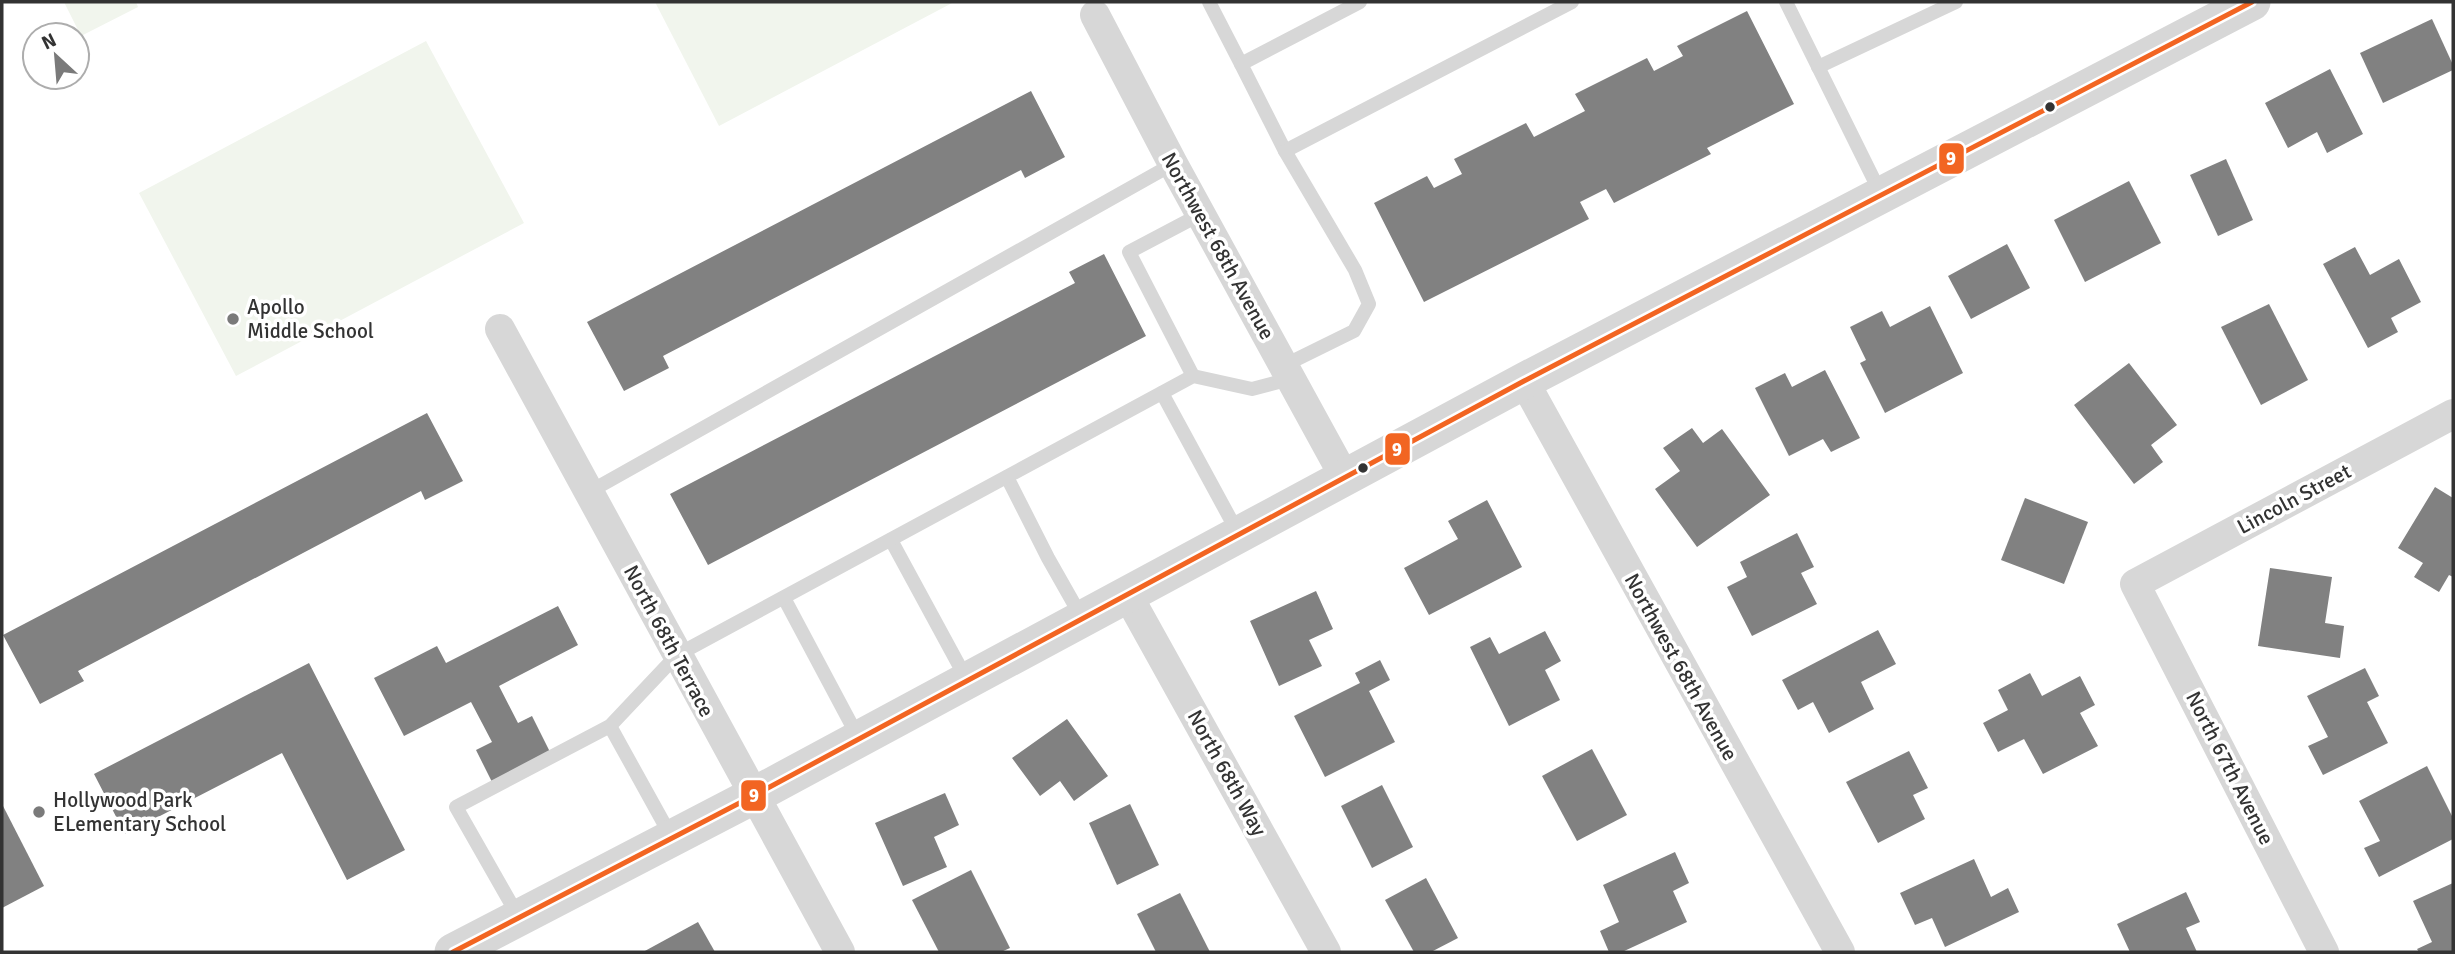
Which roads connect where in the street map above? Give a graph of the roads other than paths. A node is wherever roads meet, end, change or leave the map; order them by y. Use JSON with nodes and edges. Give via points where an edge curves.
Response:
{"nodes":[{"id":1,"x":1209,"y":2,"type":"edge"},
{"id":2,"x":1360,"y":2,"type":"edge"},
{"id":3,"x":1572,"y":2,"type":"edge"},
{"id":4,"x":1956,"y":2,"type":"edge"},
{"id":5,"x":2252,"y":2,"type":"edge"},
{"id":6,"x":1792,"y":5,"type":"edge"},
{"id":7,"x":1092,"y":8,"type":"edge"},
{"id":8,"x":1241,"y":64,"type":"junction"},
{"id":9,"x":1818,"y":67,"type":"junction"},
{"id":10,"x":1285,"y":151,"type":"junction"},
{"id":11,"x":1173,"y":164,"type":"junction"},
{"id":12,"x":1881,"y":194,"type":"junction"},
{"id":13,"x":1201,"y":215,"type":"junction"},
{"id":14,"x":500,"y":329,"type":"dead end"},
{"id":15,"x":1287,"y":372,"type":"junction"},
{"id":16,"x":1193,"y":376,"type":"junction"},
{"id":17,"x":1524,"y":381,"type":"junction"},
{"id":18,"x":1162,"y":393,"type":"junction"},
{"id":19,"x":2453,"y":414,"type":"edge"},
{"id":20,"x":1344,"y":476,"type":"junction"},
{"id":21,"x":1007,"y":477,"type":"junction"},
{"id":22,"x":589,"y":492,"type":"junction"},
{"id":23,"x":1239,"y":534,"type":"junction"},
{"id":24,"x":891,"y":540,"type":"junction"},
{"id":25,"x":2136,"y":584,"type":"joint"},
{"id":26,"x":1128,"y":594,"type":"junction"},
{"id":27,"x":784,"y":598,"type":"junction"},
{"id":28,"x":1083,"y":619,"type":"junction"},
{"id":29,"x":677,"y":655,"type":"junction"},
{"id":30,"x":967,"y":681,"type":"junction"},
{"id":31,"x":610,"y":726,"type":"junction"},
{"id":32,"x":859,"y":738,"type":"junction"},
{"id":33,"x":753,"y":796,"type":"junction"},
{"id":34,"x":672,"y":838,"type":"junction"},
{"id":35,"x":519,"y":918,"type":"junction"},
{"id":36,"x":453,"y":952,"type":"edge"},
{"id":37,"x":840,"y":952,"type":"edge"},
{"id":38,"x":1326,"y":952,"type":"edge"},
{"id":39,"x":1840,"y":952,"type":"edge"},
{"id":40,"x":2324,"y":952,"type":"edge"}],
"edges":[{"from":1,"to":8,"type":"lane"},
{"from":2,"to":8,"type":"lane"},
{"from":3,"to":10,"type":"lane"},
{"from":4,"to":9,"type":"lane"},
{"from":5,"to":12,"type":"street"},
{"from":6,"to":9,"type":"lane"},
{"from":7,"to":11,"type":"street","name":"Northwest 68th Avenue"},
{"from":8,"to":10,"type":"lane"},
{"from":9,"to":12,"type":"lane"},
{"from":10,"to":15,"type":"lane","via":[[1355,270],[1369,304],[1354,331]]},
{"from":11,"to":13,"type":"street","name":"Northwest 68th Avenue"},
{"from":11,"to":22,"type":"lane"},
{"from":12,"to":17,"type":"street"},
{"from":13,"to":15,"type":"street","name":"Northwest 68th Avenue"},
{"from":13,"to":16,"type":"lane","via":[[1129,252]]},
{"from":14,"to":22,"type":"street","name":"North 68th Terrace"},
{"from":15,"to":16,"type":"lane","via":[[1252,389]]},
{"from":15,"to":20,"type":"street","name":"Northwest 68th Avenue"},
{"from":16,"to":18,"type":"lane"},
{"from":17,"to":20,"type":"street"},
{"from":17,"to":39,"type":"street","name":"Northwest 68th Avenue"},
{"from":18,"to":21,"type":"lane"},
{"from":18,"to":23,"type":"lane"},
{"from":19,"to":25,"type":"street","name":"Lincoln Street"},
{"from":20,"to":23,"type":"street"},
{"from":21,"to":24,"type":"lane"},
{"from":21,"to":28,"type":"lane"},
{"from":22,"to":29,"type":"street","name":"North 68th Terrace"},
{"from":23,"to":26,"type":"street"},
{"from":24,"to":27,"type":"lane"},
{"from":24,"to":30,"type":"lane"},
{"from":25,"to":40,"type":"street","name":"North 67th Avenue"},
{"from":26,"to":28,"type":"street"},
{"from":26,"to":38,"type":"street","name":"North 68th Way"},
{"from":27,"to":29,"type":"lane"},
{"from":27,"to":32,"type":"lane"},
{"from":28,"to":30,"type":"street"},
{"from":29,"to":31,"type":"lane"},
{"from":29,"to":33,"type":"street","name":"North 68th Terrace"},
{"from":30,"to":32,"type":"street"},
{"from":31,"to":34,"type":"lane"},
{"from":31,"to":35,"type":"lane","via":[[456,807]]},
{"from":32,"to":33,"type":"street"},
{"from":33,"to":34,"type":"street"},
{"from":33,"to":37,"type":"street","name":"North 68th Terrace"},
{"from":34,"to":35,"type":"street"},
{"from":35,"to":36,"type":"street"}]}
